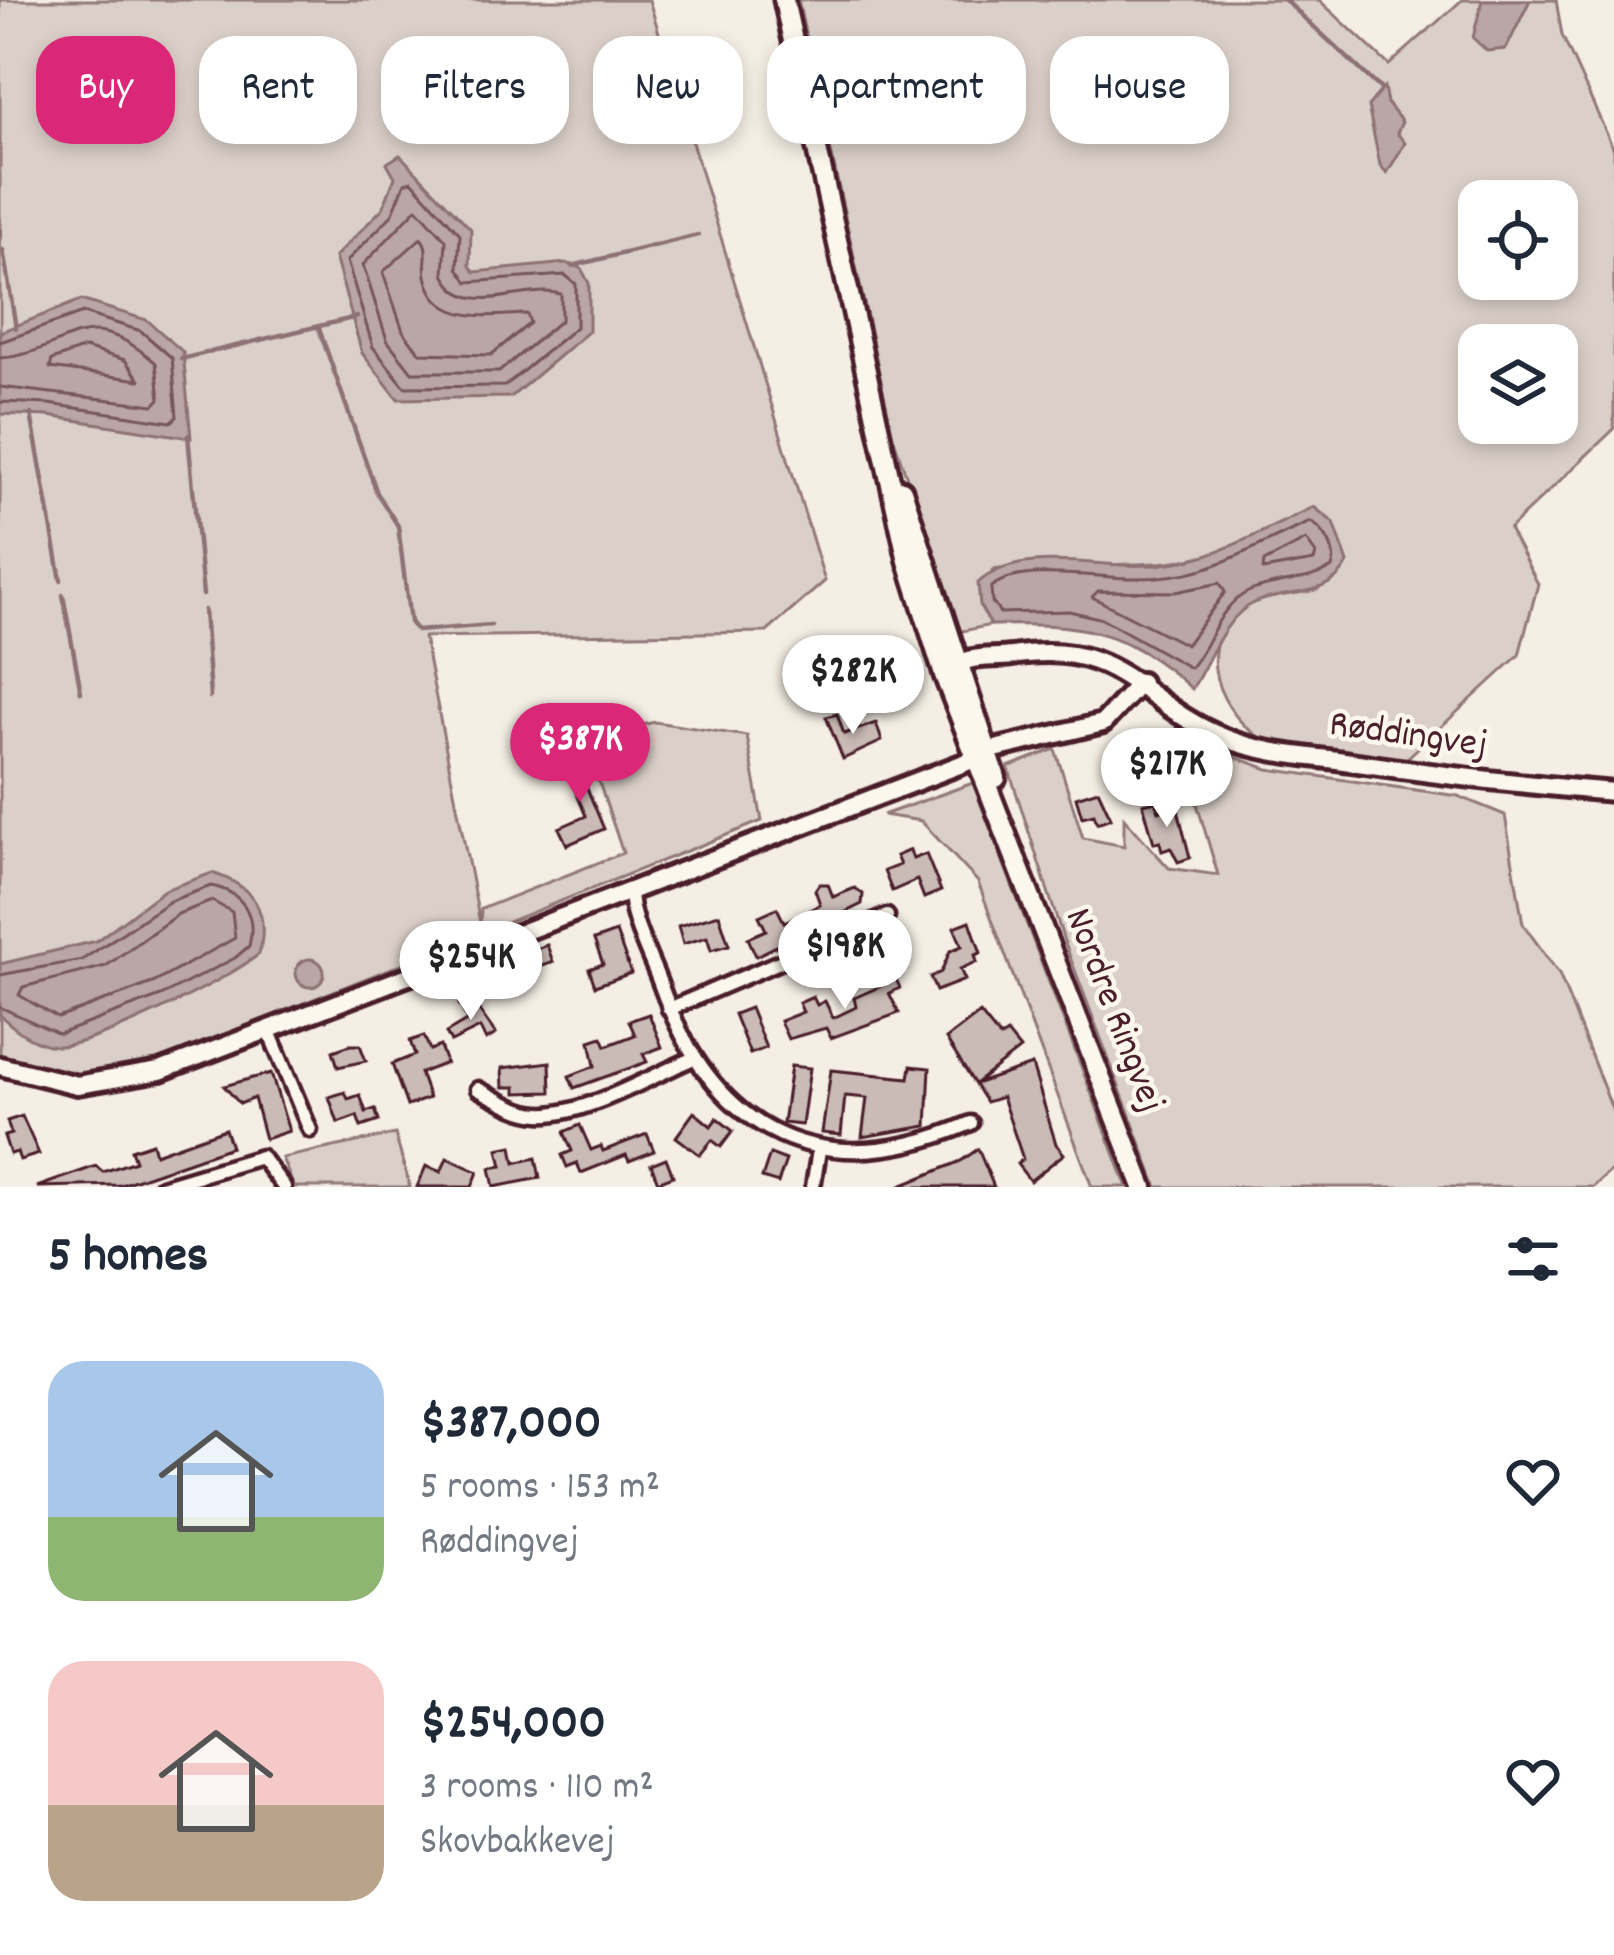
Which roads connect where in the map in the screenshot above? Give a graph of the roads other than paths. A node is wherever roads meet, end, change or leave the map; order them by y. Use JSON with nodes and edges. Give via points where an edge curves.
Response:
{"nodes":[{"id":1,"x":784,"y":0,"type":"edge"},
{"id":2,"x":956,"y":671,"type":"junction"},
{"id":3,"x":1141,"y":682,"type":"junction"},
{"id":4,"x":1000,"y":748,"type":"dead end"},
{"id":5,"x":967,"y":762,"type":"dead end"},
{"id":6,"x":1614,"y":792,"type":"edge"},
{"id":7,"x":630,"y":890,"type":"junction"},
{"id":8,"x":887,"y":916,"type":"dead end"},
{"id":9,"x":669,"y":1009,"type":"junction"},
{"id":10,"x":268,"y":1029,"type":"junction"},
{"id":11,"x":694,"y":1058,"type":"junction"},
{"id":12,"x":0,"y":1066,"type":"edge"},
{"id":13,"x":478,"y":1089,"type":"dead end"},
{"id":14,"x":971,"y":1123,"type":"dead end"},
{"id":15,"x":310,"y":1130,"type":"dead end"},
{"id":16,"x":819,"y":1150,"type":"junction"},
{"id":17,"x":160,"y":1187,"type":"edge"},
{"id":18,"x":284,"y":1187,"type":"edge"},
{"id":19,"x":813,"y":1187,"type":"edge"},
{"id":20,"x":1143,"y":1187,"type":"edge"}],
"edges":[{"from":1,"to":2,"type":"main road","name":"Nordre Ringvej","via":[[876,412]]},
{"from":2,"to":3,"type":"street","name":"Røddingvej","via":[[1010,656],[1084,656]]},
{"from":2,"to":20,"type":"main road","name":"Nordre Ringvej"},
{"from":3,"to":4,"type":"street","via":[[1103,723]]},
{"from":3,"to":6,"type":"street","name":"Røddingvej","via":[[1193,723],[1259,749]]},
{"from":5,"to":7,"type":"street"},
{"from":7,"to":9,"type":"street"},
{"from":7,"to":10,"type":"street"},
{"from":8,"to":9,"type":"street"},
{"from":9,"to":11,"type":"street"},
{"from":10,"to":12,"type":"street","via":[[111,1083],[48,1082]]},
{"from":10,"to":15,"type":"street"},
{"from":11,"to":13,"type":"street","via":[[542,1114]]},
{"from":11,"to":16,"type":"street","via":[[736,1110]]},
{"from":14,"to":16,"type":"street","via":[[891,1150]]},
{"from":16,"to":19,"type":"street"},
{"from":17,"to":18,"type":"street","via":[[261,1156]]}]}
